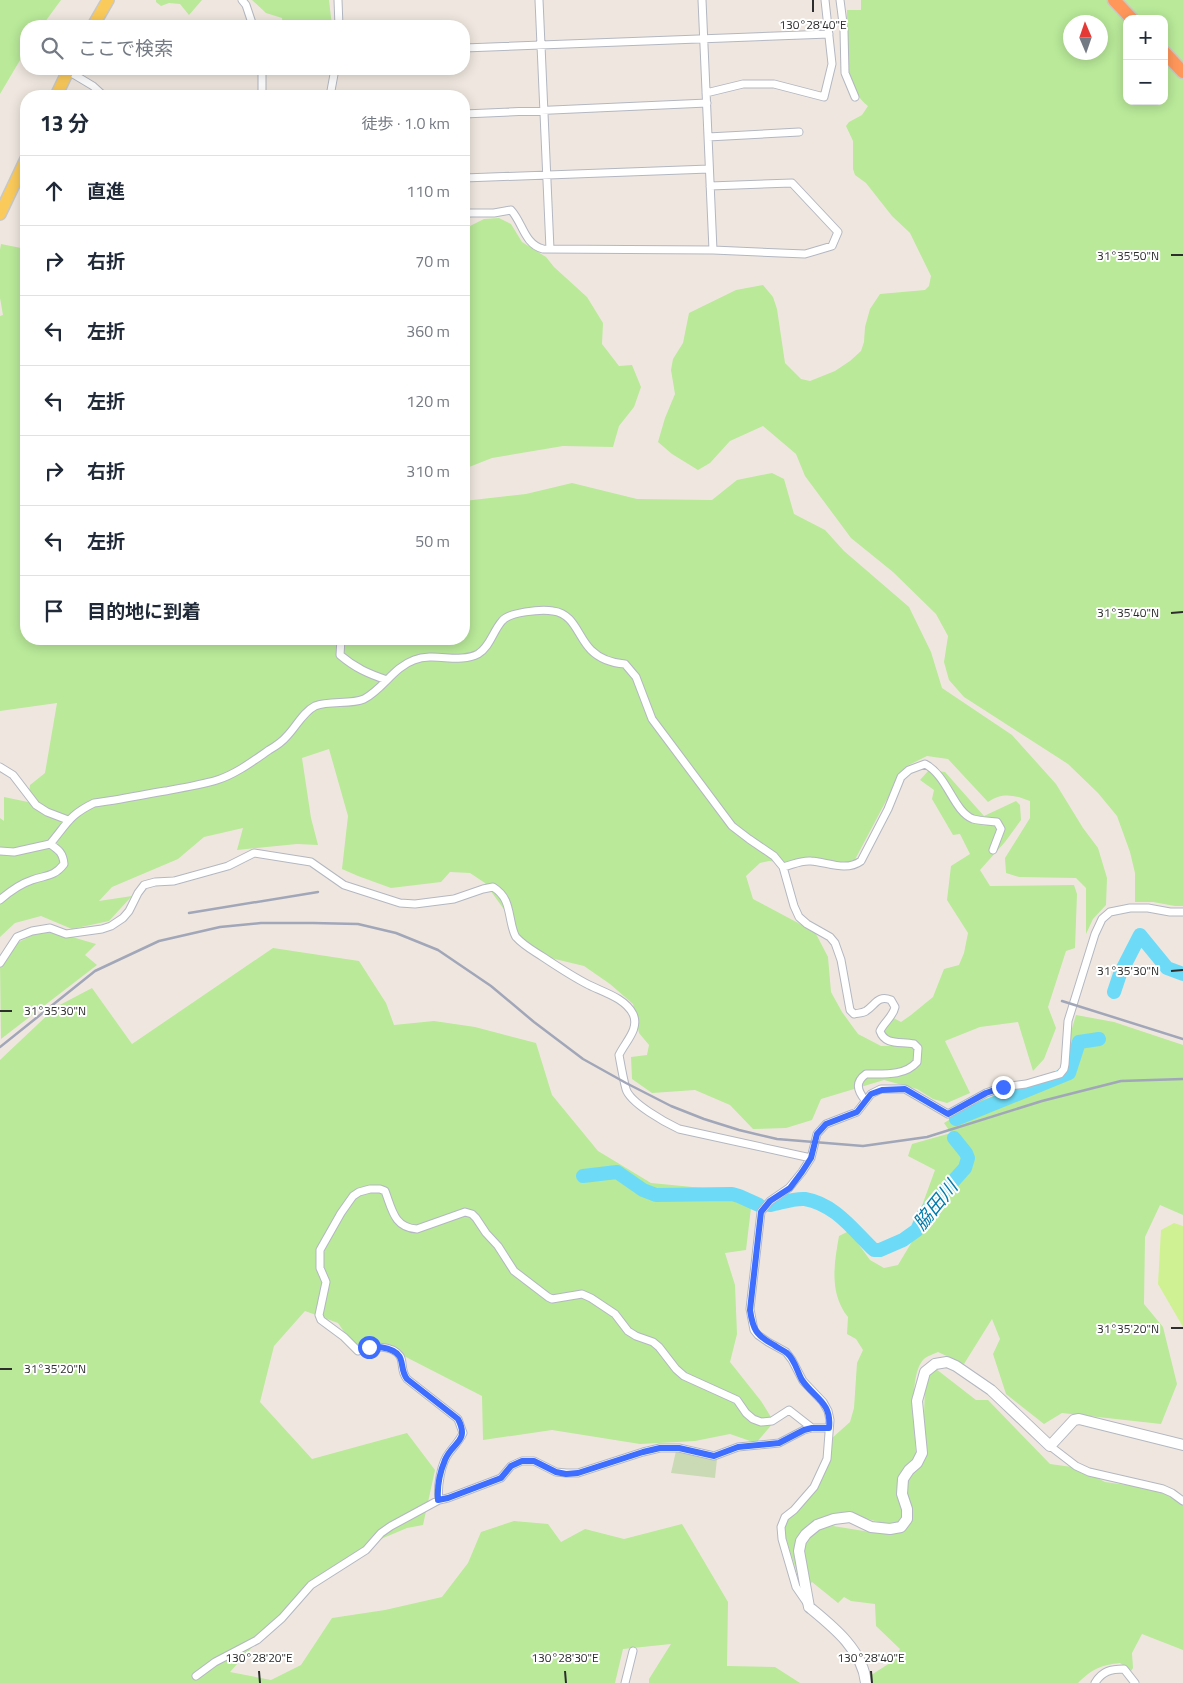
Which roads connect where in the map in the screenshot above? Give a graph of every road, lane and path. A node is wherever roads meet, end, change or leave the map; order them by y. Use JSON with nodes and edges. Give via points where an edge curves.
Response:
{"nodes":[{"id":1,"x":108,"y":0,"type":"edge"},
{"id":2,"x":242,"y":0,"type":"edge"},
{"id":3,"x":338,"y":0,"type":"edge"},
{"id":4,"x":540,"y":0,"type":"edge"},
{"id":5,"x":702,"y":0,"type":"edge"},
{"id":6,"x":825,"y":0,"type":"edge"},
{"id":7,"x":840,"y":0,"type":"edge"},
{"id":8,"x":1114,"y":0,"type":"edge"},
{"id":9,"x":1128,"y":15,"type":"edge"},
{"id":10,"x":96,"y":20,"type":"edge"},
{"id":11,"x":251,"y":20,"type":"edge"},
{"id":12,"x":339,"y":20,"type":"edge"},
{"id":13,"x":829,"y":34,"type":"junction"},
{"id":14,"x":704,"y":39,"type":"junction"},
{"id":15,"x":541,"y":45,"type":"junction"},
{"id":16,"x":470,"y":48,"type":"edge"},
{"id":17,"x":1168,"y":56,"type":"edge"},
{"id":18,"x":1183,"y":72,"type":"edge"},
{"id":19,"x":66,"y":75,"type":"edge"},
{"id":20,"x":76,"y":75,"type":"edge"},
{"id":21,"x":262,"y":75,"type":"edge"},
{"id":22,"x":334,"y":75,"type":"edge"},
{"id":23,"x":59,"y":90,"type":"edge"},
{"id":24,"x":97,"y":90,"type":"edge"},
{"id":25,"x":262,"y":90,"type":"edge"},
{"id":26,"x":331,"y":90,"type":"edge"},
{"id":27,"x":706,"y":93,"type":"junction"},
{"id":28,"x":855,"y":97,"type":"dead end"},
{"id":29,"x":706,"y":103,"type":"junction"},
{"id":30,"x":544,"y":110,"type":"junction"},
{"id":31,"x":470,"y":114,"type":"edge"},
{"id":32,"x":799,"y":132,"type":"dead end"},
{"id":33,"x":708,"y":137,"type":"junction"},
{"id":34,"x":709,"y":169,"type":"junction"},
{"id":35,"x":20,"y":171,"type":"edge"},
{"id":36,"x":547,"y":175,"type":"junction"},
{"id":37,"x":470,"y":178,"type":"edge"},
{"id":38,"x":710,"y":186,"type":"junction"},
{"id":39,"x":0,"y":214,"type":"edge"},
{"id":40,"x":470,"y":214,"type":"edge"},
{"id":41,"x":550,"y":249,"type":"junction"},
{"id":42,"x":713,"y":250,"type":"junction"},
{"id":43,"x":341,"y":645,"type":"edge"},
{"id":44,"x":387,"y":680,"type":"junction"},
{"id":45,"x":0,"y":767,"type":"edge"},
{"id":46,"x":68,"y":820,"type":"junction"},
{"id":47,"x":50,"y":844,"type":"junction"},
{"id":48,"x":993,"y":850,"type":"dead end"},
{"id":49,"x":0,"y":851,"type":"edge"},
{"id":50,"x":783,"y":867,"type":"junction"},
{"id":51,"x":0,"y":900,"type":"edge"},
{"id":52,"x":1183,"y":912,"type":"edge"},
{"id":53,"x":0,"y":963,"type":"edge"},
{"id":54,"x":865,"y":1100,"type":"junction"},
{"id":55,"x":811,"y":1158,"type":"junction"},
{"id":56,"x":812,"y":1428,"type":"junction"},
{"id":57,"x":829,"y":1428,"type":"junction"},
{"id":58,"x":1183,"y":1445,"type":"edge"},
{"id":59,"x":1050,"y":1446,"type":"junction"},
{"id":60,"x":438,"y":1500,"type":"junction"},
{"id":61,"x":1183,"y":1501,"type":"edge"},
{"id":62,"x":809,"y":1607,"type":"junction"},
{"id":63,"x":633,"y":1651,"type":"dead end"},
{"id":64,"x":196,"y":1676,"type":"dead end"},
{"id":65,"x":624,"y":1683,"type":"edge"},
{"id":66,"x":866,"y":1683,"type":"edge"},
{"id":67,"x":1094,"y":1683,"type":"edge"},
{"id":68,"x":1135,"y":1683,"type":"edge"}],
"edges":[{"from":1,"to":10,"type":"main road"},
{"from":2,"to":11,"type":"street"},
{"from":3,"to":12,"type":"street"},
{"from":4,"to":15,"type":"street"},
{"from":5,"to":14,"type":"street"},
{"from":6,"to":13,"type":"street"},
{"from":7,"to":28,"type":"street","via":[[845,73]]},
{"from":8,"to":9,"type":"highway"},
{"from":13,"to":14,"type":"street"},
{"from":13,"to":27,"type":"street","via":[[832,64],[824,97],[774,84],[743,84]]},
{"from":14,"to":15,"type":"street"},
{"from":14,"to":27,"type":"street"},
{"from":15,"to":16,"type":"street"},
{"from":15,"to":30,"type":"street"},
{"from":17,"to":18,"type":"highway"},
{"from":19,"to":23,"type":"main road"},
{"from":20,"to":24,"type":"street"},
{"from":21,"to":25,"type":"street"},
{"from":22,"to":26,"type":"street"},
{"from":27,"to":29,"type":"street"},
{"from":29,"to":30,"type":"street"},
{"from":29,"to":33,"type":"street"},
{"from":30,"to":31,"type":"street"},
{"from":30,"to":36,"type":"street"},
{"from":32,"to":33,"type":"street"},
{"from":33,"to":34,"type":"street"},
{"from":34,"to":36,"type":"street"},
{"from":34,"to":38,"type":"street"},
{"from":35,"to":39,"type":"main road"},
{"from":36,"to":37,"type":"street"},
{"from":36,"to":41,"type":"street"},
{"from":38,"to":42,"type":"street"},
{"from":38,"to":42,"type":"street","via":[[792,184],[838,232],[832,246],[805,254]]},
{"from":40,"to":41,"type":"street","via":[[511,210],[528,240],[536,247]]},
{"from":41,"to":42,"type":"street"},
{"from":43,"to":44,"type":"street","via":[[340,655],[352,665]]},
{"from":44,"to":46,"type":"street","via":[[361,700],[313,707],[282,741],[234,773],[192,786],[94,803]]},
{"from":44,"to":50,"type":"street","via":[[414,660],[458,658],[480,653],[507,616],[535,611],[563,614],[571,619],[591,650],[612,663],[625,664],[636,677],[652,718],[732,826],[774,856]]},
{"from":45,"to":46,"type":"street","via":[[13,776],[36,805]]},
{"from":46,"to":47,"type":"street"},
{"from":47,"to":49,"type":"street","via":[[14,852]]},
{"from":47,"to":51,"type":"street","via":[[64,856],[64,864],[59,870],[31,880]]},
{"from":48,"to":50,"type":"street","via":[[1001,829],[997,822],[965,814],[938,773],[925,764],[901,777],[861,861],[848,866],[804,861]]},
{"from":50,"to":54,"type":"street","via":[[799,917],[835,943],[850,1010],[854,1014],[865,1012],[882,998],[892,1000],[894,1014],[883,1025],[882,1037],[888,1041],[914,1044],[918,1048],[917,1062],[910,1068],[890,1074],[866,1074],[861,1078],[858,1088]]},
{"from":52,"to":54,"type":"street","via":[[1130,908],[1110,912],[1102,919],[1068,1021],[1065,1064],[1060,1074],[986,1093],[948,1114],[905,1089],[882,1090]]},
{"from":53,"to":55,"type":"street","via":[[17,937],[50,928],[66,934],[111,926],[129,911],[144,885],[174,882],[228,866],[254,853],[311,862],[344,885],[400,903],[454,900],[493,887],[502,892],[515,935],[524,944],[561,970],[614,996],[634,1014],[632,1036],[619,1054],[626,1090],[631,1098],[659,1120],[679,1129]]},
{"from":54,"to":55,"type":"street","via":[[857,1112],[826,1124],[817,1134]]},
{"from":55,"to":57,"type":"street","via":[[790,1188],[770,1201],[761,1212],[750,1310],[754,1330],[786,1352],[803,1381],[823,1402],[828,1411]]},
{"from":56,"to":57,"type":"street"},
{"from":56,"to":60,"type":"street","via":[[779,1443],[738,1447],[714,1456],[679,1448],[660,1448],[578,1473],[556,1472],[534,1461],[522,1461],[511,1466],[501,1478]]},
{"from":56,"to":60,"type":"street","via":[[789,1410],[772,1421],[754,1419],[737,1400],[684,1376],[659,1347],[628,1331],[615,1314],[591,1298],[582,1294],[548,1298],[514,1271],[472,1214],[465,1212],[416,1230],[409,1229],[398,1223],[385,1191],[360,1192],[341,1212],[320,1250],[320,1268],[326,1282],[319,1315],[358,1351],[375,1346],[396,1352],[407,1379],[458,1419],[463,1433],[444,1461]]},
{"from":57,"to":62,"type":"street","via":[[827,1459],[814,1486],[785,1517],[781,1527],[796,1587]]},
{"from":58,"to":59,"type":"street","via":[[1074,1420]]},
{"from":59,"to":61,"type":"street","via":[[1076,1466],[1163,1490]]},
{"from":59,"to":62,"type":"street","via":[[991,1390],[956,1366],[947,1362],[935,1364],[925,1372],[917,1401],[922,1453],[918,1463],[903,1479],[907,1519],[901,1527],[890,1529],[871,1527],[850,1517],[834,1519],[817,1525],[806,1534],[799,1550]]},
{"from":60,"to":64,"type":"street","via":[[381,1533],[366,1550],[311,1585],[257,1640],[214,1662]]},
{"from":62,"to":66,"type":"street","via":[[858,1657]]},
{"from":63,"to":65,"type":"street"},
{"from":67,"to":68,"type":"street","via":[[1109,1669],[1124,1669]]}]}
